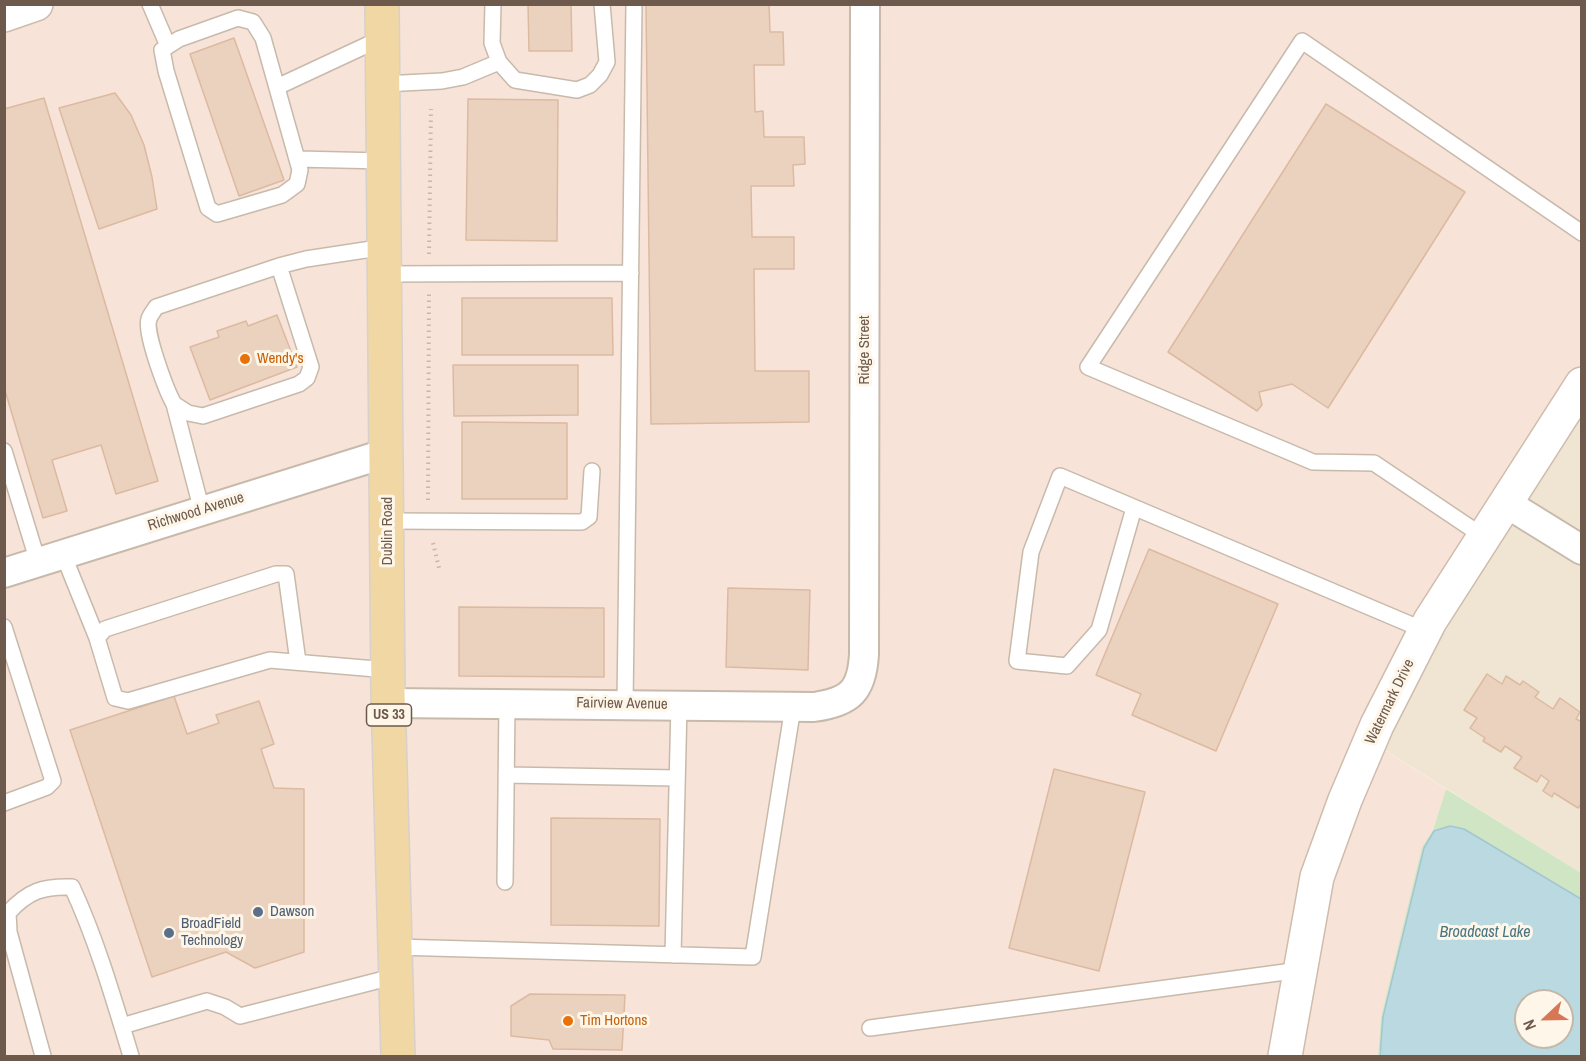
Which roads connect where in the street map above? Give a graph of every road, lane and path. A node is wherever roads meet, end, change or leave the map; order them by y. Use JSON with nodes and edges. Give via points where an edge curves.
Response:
{"nodes":[{"id":1,"x":150,"y":4,"type":"edge"},
{"id":2,"x":381,"y":4,"type":"edge"},
{"id":3,"x":493,"y":4,"type":"edge"},
{"id":4,"x":602,"y":4,"type":"edge"},
{"id":5,"x":634,"y":4,"type":"edge"},
{"id":6,"x":865,"y":4,"type":"edge"},
{"id":7,"x":382,"y":38,"type":"junction"},
{"id":8,"x":168,"y":46,"type":"junction"},
{"id":9,"x":499,"y":62,"type":"junction"},
{"id":10,"x":383,"y":84,"type":"junction"},
{"id":11,"x":277,"y":87,"type":"junction"},
{"id":12,"x":430,"y":108,"type":"dead end"},
{"id":13,"x":297,"y":159,"type":"junction"},
{"id":14,"x":384,"y":161,"type":"junction"},
{"id":15,"x":1581,"y":233,"type":"edge"},
{"id":16,"x":385,"y":261,"type":"junction"},
{"id":17,"x":279,"y":266,"type":"junction"},
{"id":18,"x":631,"y":273,"type":"junction"},
{"id":19,"x":429,"y":274,"type":"junction"},
{"id":20,"x":1581,"y":384,"type":"edge"},
{"id":21,"x":174,"y":404,"type":"junction"},
{"id":22,"x":4,"y":451,"type":"edge"},
{"id":23,"x":387,"y":453,"type":"junction"},
{"id":24,"x":592,"y":471,"type":"dead end"},
{"id":25,"x":1506,"y":503,"type":"junction"},
{"id":26,"x":1134,"y":508,"type":"junction"},
{"id":27,"x":202,"y":511,"type":"junction"},
{"id":28,"x":388,"y":521,"type":"junction"},
{"id":29,"x":428,"y":521,"type":"junction"},
{"id":30,"x":1484,"y":537,"type":"junction"},
{"id":31,"x":1581,"y":550,"type":"edge"},
{"id":32,"x":50,"y":558,"type":"junction"},
{"id":33,"x":439,"y":568,"type":"dead end"},
{"id":34,"x":4,"y":573,"type":"edge"},
{"id":35,"x":4,"y":627,"type":"edge"},
{"id":36,"x":1426,"y":631,"type":"junction"},
{"id":37,"x":97,"y":638,"type":"junction"},
{"id":38,"x":298,"y":662,"type":"junction"},
{"id":39,"x":388,"y":670,"type":"junction"},
{"id":40,"x":852,"y":693,"type":"joint"},
{"id":41,"x":389,"y":703,"type":"junction"},
{"id":42,"x":507,"y":703,"type":"junction"},
{"id":43,"x":625,"y":704,"type":"junction"},
{"id":44,"x":679,"y":705,"type":"junction"},
{"id":45,"x":793,"y":706,"type":"junction"},
{"id":46,"x":506,"y":775,"type":"junction"},
{"id":47,"x":677,"y":778,"type":"junction"},
{"id":48,"x":4,"y":803,"type":"edge"},
{"id":49,"x":505,"y":882,"type":"dead end"},
{"id":50,"x":673,"y":955,"type":"junction"},
{"id":51,"x":396,"y":962,"type":"junction"},
{"id":52,"x":1300,"y":970,"type":"junction"},
{"id":53,"x":122,"y":1026,"type":"junction"},
{"id":54,"x":870,"y":1028,"type":"dead end"},
{"id":55,"x":43,"y":1056,"type":"edge"},
{"id":56,"x":131,"y":1056,"type":"edge"},
{"id":57,"x":398,"y":1056,"type":"edge"},
{"id":58,"x":1285,"y":1056,"type":"edge"}],
"edges":[{"from":1,"to":8,"type":"lane"},
{"from":2,"to":7,"type":"main road","name":"Dublin Road","number":"US 33"},
{"from":3,"to":9,"type":"lane","via":[[492,43]]},
{"from":4,"to":9,"type":"lane","via":[[607,62],[590,85],[577,90],[515,80]]},
{"from":5,"to":18,"type":"lane"},
{"from":6,"to":40,"type":"street","name":"Ridge Street","via":[[864,654],[863,675]]},
{"from":7,"to":10,"type":"main road","name":"Dublin Road","number":"US 33"},
{"from":7,"to":11,"type":"lane"},
{"from":8,"to":11,"type":"lane","via":[[238,18],[253,22],[263,38]]},
{"from":8,"to":13,"type":"lane","via":[[162,50],[165,71],[208,208],[217,214],[282,195],[297,184]]},
{"from":9,"to":10,"type":"lane","via":[[442,81]]},
{"from":10,"to":14,"type":"main road","name":"Dublin Road","number":"US 33"},
{"from":11,"to":13,"type":"lane"},
{"from":12,"to":19,"type":"path"},
{"from":13,"to":14,"type":"lane"},
{"from":14,"to":16,"type":"main road","name":"Dublin Road","number":"US 33"},
{"from":15,"to":30,"type":"lane","via":[[1302,41],[1088,367],[1313,462],[1374,463]]},
{"from":16,"to":17,"type":"lane","via":[[306,259]]},
{"from":16,"to":19,"type":"lane"},
{"from":16,"to":23,"type":"main road","name":"Dublin Road","number":"US 33"},
{"from":17,"to":21,"type":"lane","via":[[156,307],[148,321],[149,334]]},
{"from":17,"to":21,"type":"lane","via":[[311,367],[308,378],[203,416]]},
{"from":18,"to":19,"type":"lane"},
{"from":18,"to":43,"type":"lane"},
{"from":19,"to":29,"type":"path"},
{"from":20,"to":25,"type":"street","name":"Watermark Drive"},
{"from":21,"to":27,"type":"lane"},
{"from":22,"to":32,"type":"lane"},
{"from":23,"to":27,"type":"street","name":"Richwood Avenue"},
{"from":23,"to":28,"type":"main road","name":"Dublin Road","number":"US 33"},
{"from":24,"to":29,"type":"lane","via":[[589,517],[582,522]]},
{"from":25,"to":30,"type":"street","name":"Watermark Drive"},
{"from":25,"to":31,"type":"street"},
{"from":26,"to":26,"type":"lane","via":[[1060,476],[1030,552],[1017,661],[1067,666],[1099,630]]},
{"from":26,"to":36,"type":"lane"},
{"from":27,"to":32,"type":"street","name":"Richwood Avenue"},
{"from":28,"to":29,"type":"lane"},
{"from":28,"to":39,"type":"main road","name":"Dublin Road","number":"US 33"},
{"from":29,"to":33,"type":"path"},
{"from":30,"to":36,"type":"street","name":"Watermark Drive"},
{"from":32,"to":34,"type":"street","name":"Richwood Avenue"},
{"from":32,"to":37,"type":"lane"},
{"from":35,"to":48,"type":"lane","via":[[53,781],[47,787]]},
{"from":36,"to":52,"type":"street","name":"Watermark Drive","via":[[1377,725],[1345,800],[1317,877]]},
{"from":37,"to":38,"type":"lane","via":[[115,698],[128,701],[270,660]]},
{"from":37,"to":38,"type":"lane","via":[[105,629],[286,574]]},
{"from":38,"to":39,"type":"lane"},
{"from":39,"to":41,"type":"main road","name":"Dublin Road","number":"US 33"},
{"from":40,"to":45,"type":"street","name":"Fairview Avenue","via":[[835,704]]},
{"from":41,"to":42,"type":"street","name":"Fairview Avenue"},
{"from":41,"to":51,"type":"main road","name":"Dublin Road","number":"US 33"},
{"from":42,"to":43,"type":"street","name":"Fairview Avenue"},
{"from":42,"to":46,"type":"lane"},
{"from":43,"to":44,"type":"street","name":"Fairview Avenue"},
{"from":44,"to":45,"type":"street","name":"Fairview Avenue"},
{"from":44,"to":47,"type":"lane"},
{"from":45,"to":50,"type":"lane","via":[[753,957]]},
{"from":46,"to":47,"type":"lane"},
{"from":46,"to":49,"type":"lane"},
{"from":47,"to":50,"type":"lane"},
{"from":50,"to":51,"type":"lane"},
{"from":51,"to":53,"type":"lane","via":[[240,1016],[207,1001]]},
{"from":51,"to":57,"type":"main road","name":"Dublin Road","number":"US 33"},
{"from":52,"to":54,"type":"lane"},
{"from":52,"to":58,"type":"street","name":"Watermark Drive"},
{"from":53,"to":55,"type":"lane","via":[[72,887],[51,886],[34,892],[8,913],[9,932]]},
{"from":53,"to":56,"type":"lane"}]}
